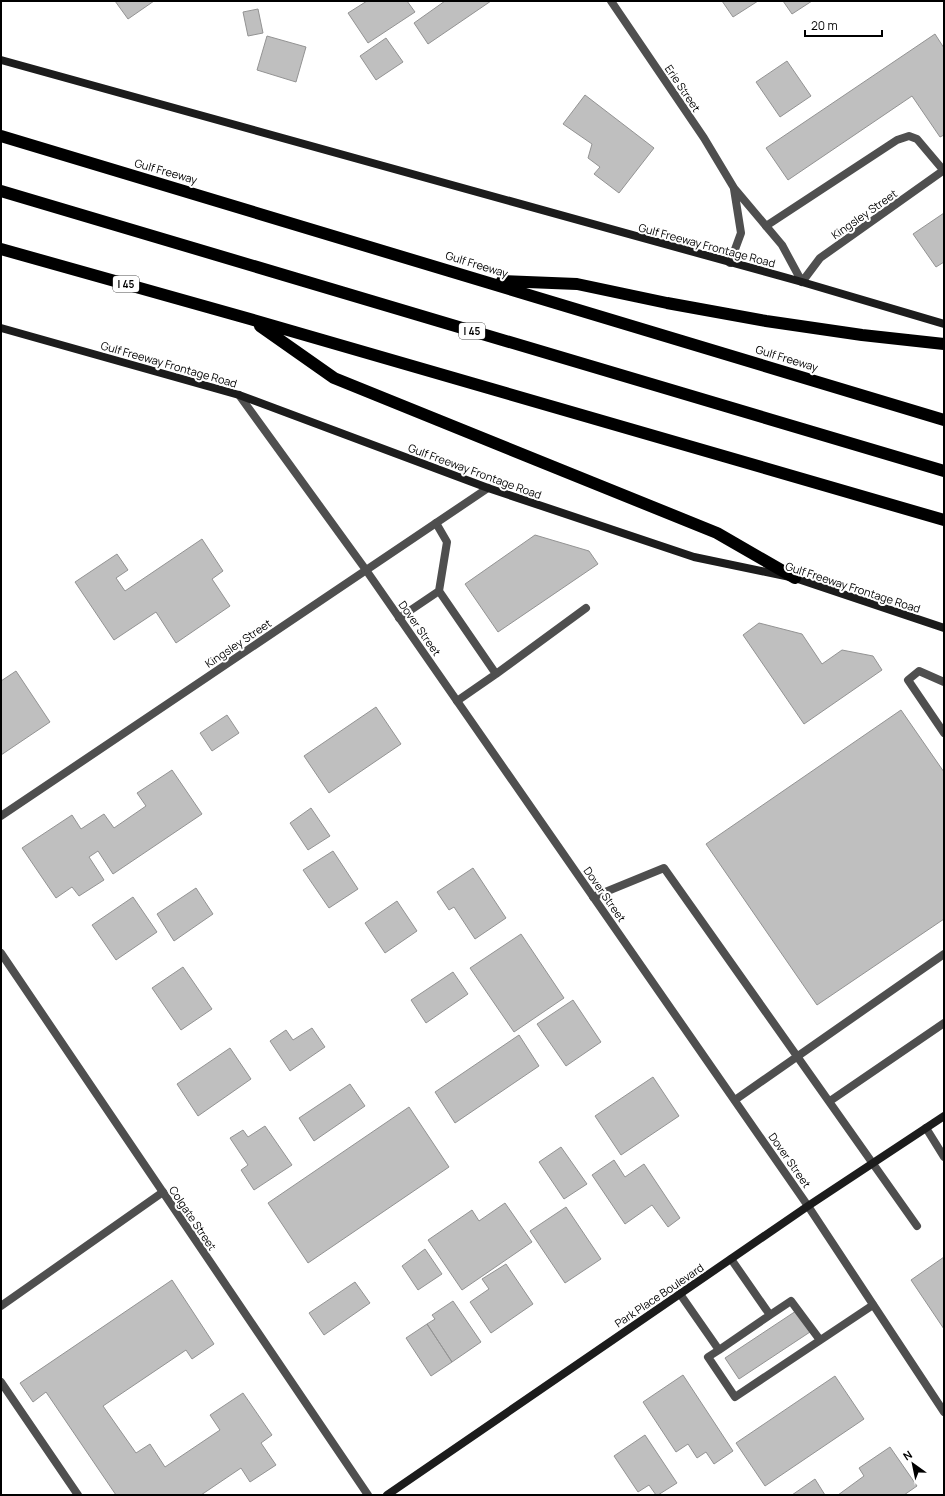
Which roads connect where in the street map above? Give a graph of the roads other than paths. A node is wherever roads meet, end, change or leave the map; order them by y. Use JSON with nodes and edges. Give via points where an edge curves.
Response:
{"nodes":[{"id":1,"x":611,"y":1,"type":"edge"},
{"id":2,"x":1,"y":60,"type":"edge"},
{"id":3,"x":1,"y":136,"type":"edge"},
{"id":4,"x":944,"y":170,"type":"edge"},
{"id":5,"x":734,"y":188,"type":"junction"},
{"id":6,"x":1,"y":191,"type":"edge"},
{"id":7,"x":766,"y":226,"type":"junction"},
{"id":8,"x":1,"y":249,"type":"edge"},
{"id":9,"x":730,"y":263,"type":"junction"},
{"id":10,"x":486,"y":281,"type":"junction"},
{"id":11,"x":802,"y":282,"type":"junction"},
{"id":12,"x":250,"y":319,"type":"junction"},
{"id":13,"x":944,"y":324,"type":"edge"},
{"id":14,"x":1,"y":328,"type":"edge"},
{"id":15,"x":944,"y":344,"type":"edge"},
{"id":16,"x":239,"y":395,"type":"junction"},
{"id":17,"x":944,"y":420,"type":"edge"},
{"id":18,"x":944,"y":471,"type":"edge"},
{"id":19,"x":488,"y":488,"type":"junction"},
{"id":20,"x":944,"y":520,"type":"edge"},
{"id":21,"x":436,"y":523,"type":"junction"},
{"id":22,"x":366,"y":570,"type":"junction"},
{"id":23,"x":795,"y":578,"type":"junction"},
{"id":24,"x":439,"y":591,"type":"junction"},
{"id":25,"x":586,"y":608,"type":"dead end"},
{"id":26,"x":399,"y":618,"type":"junction"},
{"id":27,"x":944,"y":628,"type":"edge"},
{"id":28,"x":496,"y":674,"type":"junction"},
{"id":29,"x":944,"y":682,"type":"edge"},
{"id":30,"x":457,"y":701,"type":"junction"},
{"id":31,"x":944,"y":733,"type":"edge"},
{"id":32,"x":1,"y":816,"type":"edge"},
{"id":33,"x":593,"y":897,"type":"junction"},
{"id":34,"x":1,"y":954,"type":"edge"},
{"id":35,"x":944,"y":954,"type":"edge"},
{"id":36,"x":944,"y":1022,"type":"edge"},
{"id":37,"x":798,"y":1057,"type":"junction"},
{"id":38,"x":735,"y":1100,"type":"junction"},
{"id":39,"x":830,"y":1101,"type":"junction"},
{"id":40,"x":944,"y":1116,"type":"edge"},
{"id":41,"x":926,"y":1128,"type":"junction"},
{"id":42,"x":944,"y":1157,"type":"edge"},
{"id":43,"x":873,"y":1163,"type":"junction"},
{"id":44,"x":163,"y":1192,"type":"junction"},
{"id":45,"x":808,"y":1206,"type":"junction"},
{"id":46,"x":917,"y":1226,"type":"dead end"},
{"id":47,"x":731,"y":1259,"type":"junction"},
{"id":48,"x":680,"y":1294,"type":"junction"},
{"id":49,"x":873,"y":1305,"type":"junction"},
{"id":50,"x":1,"y":1306,"type":"edge"},
{"id":51,"x":770,"y":1315,"type":"junction"},
{"id":52,"x":820,"y":1340,"type":"junction"},
{"id":53,"x":719,"y":1350,"type":"junction"},
{"id":54,"x":1,"y":1382,"type":"edge"},
{"id":55,"x":944,"y":1412,"type":"edge"},
{"id":56,"x":78,"y":1495,"type":"edge"},
{"id":57,"x":368,"y":1495,"type":"edge"},
{"id":58,"x":387,"y":1495,"type":"edge"}],
"edges":[{"from":1,"to":5,"type":"street","name":"Erie Street","via":[[704,138]]},
{"from":2,"to":9,"type":"main road","name":"Gulf Freeway Frontage Road"},
{"from":3,"to":10,"type":"highway","name":"Gulf Freeway"},
{"from":4,"to":7,"type":"street","via":[[917,139],[909,136],[897,140]]},
{"from":4,"to":11,"type":"street","name":"Kingsley Street","via":[[820,258]]},
{"from":5,"to":7,"type":"street","name":"Erie Street"},
{"from":5,"to":9,"type":"street","name":"Erie Street","via":[[741,233]]},
{"from":6,"to":18,"type":"highway","number":"I 45"},
{"from":7,"to":11,"type":"street","name":"Erie Street","via":[[782,245]]},
{"from":8,"to":12,"type":"highway","number":"I 45"},
{"from":9,"to":11,"type":"main road","name":"Gulf Freeway Frontage Road"},
{"from":10,"to":15,"type":"highway","via":[[577,284],[766,321],[862,336]]},
{"from":10,"to":17,"type":"highway","name":"Gulf Freeway"},
{"from":11,"to":13,"type":"main road","name":"Gulf Freeway Frontage Road"},
{"from":12,"to":20,"type":"highway","number":"I 45"},
{"from":12,"to":23,"type":"highway","via":[[334,378],[717,533]]},
{"from":14,"to":16,"type":"main road","name":"Gulf Freeway Frontage Road"},
{"from":16,"to":19,"type":"main road","name":"Gulf Freeway Frontage Road"},
{"from":16,"to":22,"type":"street","name":"Dover Street"},
{"from":19,"to":21,"type":"street","name":"Kingsley Street"},
{"from":19,"to":23,"type":"main road","name":"Gulf Freeway Frontage Road","via":[[694,556]]},
{"from":21,"to":22,"type":"street","name":"Kingsley Street"},
{"from":21,"to":24,"type":"street","via":[[447,542]]},
{"from":22,"to":26,"type":"street","name":"Dover Street"},
{"from":22,"to":32,"type":"street","name":"Kingsley Street"},
{"from":23,"to":27,"type":"main road","name":"Gulf Freeway Frontage Road"},
{"from":24,"to":26,"type":"street"},
{"from":24,"to":28,"type":"street"},
{"from":25,"to":28,"type":"street"},
{"from":26,"to":30,"type":"street","name":"Dover Street"},
{"from":28,"to":30,"type":"street"},
{"from":29,"to":31,"type":"street","via":[[919,672],[908,680]]},
{"from":30,"to":33,"type":"street","name":"Dover Street"},
{"from":33,"to":37,"type":"street","via":[[664,868]]},
{"from":33,"to":38,"type":"street","name":"Dover Street"},
{"from":34,"to":44,"type":"street","name":"Colgate Street"},
{"from":35,"to":37,"type":"street"},
{"from":36,"to":39,"type":"street"},
{"from":37,"to":38,"type":"street"},
{"from":37,"to":39,"type":"street"},
{"from":38,"to":45,"type":"street","name":"Dover Street"},
{"from":39,"to":43,"type":"street"},
{"from":40,"to":41,"type":"main road","name":"Park Place Boulevard"},
{"from":41,"to":42,"type":"street"},
{"from":41,"to":43,"type":"main road","name":"Park Place Boulevard"},
{"from":43,"to":45,"type":"main road","name":"Park Place Boulevard"},
{"from":43,"to":46,"type":"street"},
{"from":44,"to":50,"type":"street"},
{"from":44,"to":57,"type":"street","name":"Colgate Street"},
{"from":45,"to":47,"type":"main road","name":"Park Place Boulevard"},
{"from":45,"to":49,"type":"street","name":"Dover Street"},
{"from":47,"to":48,"type":"main road","name":"Park Place Boulevard"},
{"from":47,"to":51,"type":"street"},
{"from":48,"to":53,"type":"street"},
{"from":48,"to":58,"type":"main road","name":"Park Place Boulevard"},
{"from":49,"to":52,"type":"street"},
{"from":49,"to":55,"type":"street","name":"Dover Street"},
{"from":51,"to":52,"type":"street","via":[[791,1301]]},
{"from":51,"to":53,"type":"street"},
{"from":52,"to":53,"type":"street","via":[[735,1397],[708,1357]]},
{"from":54,"to":56,"type":"street"}]}
